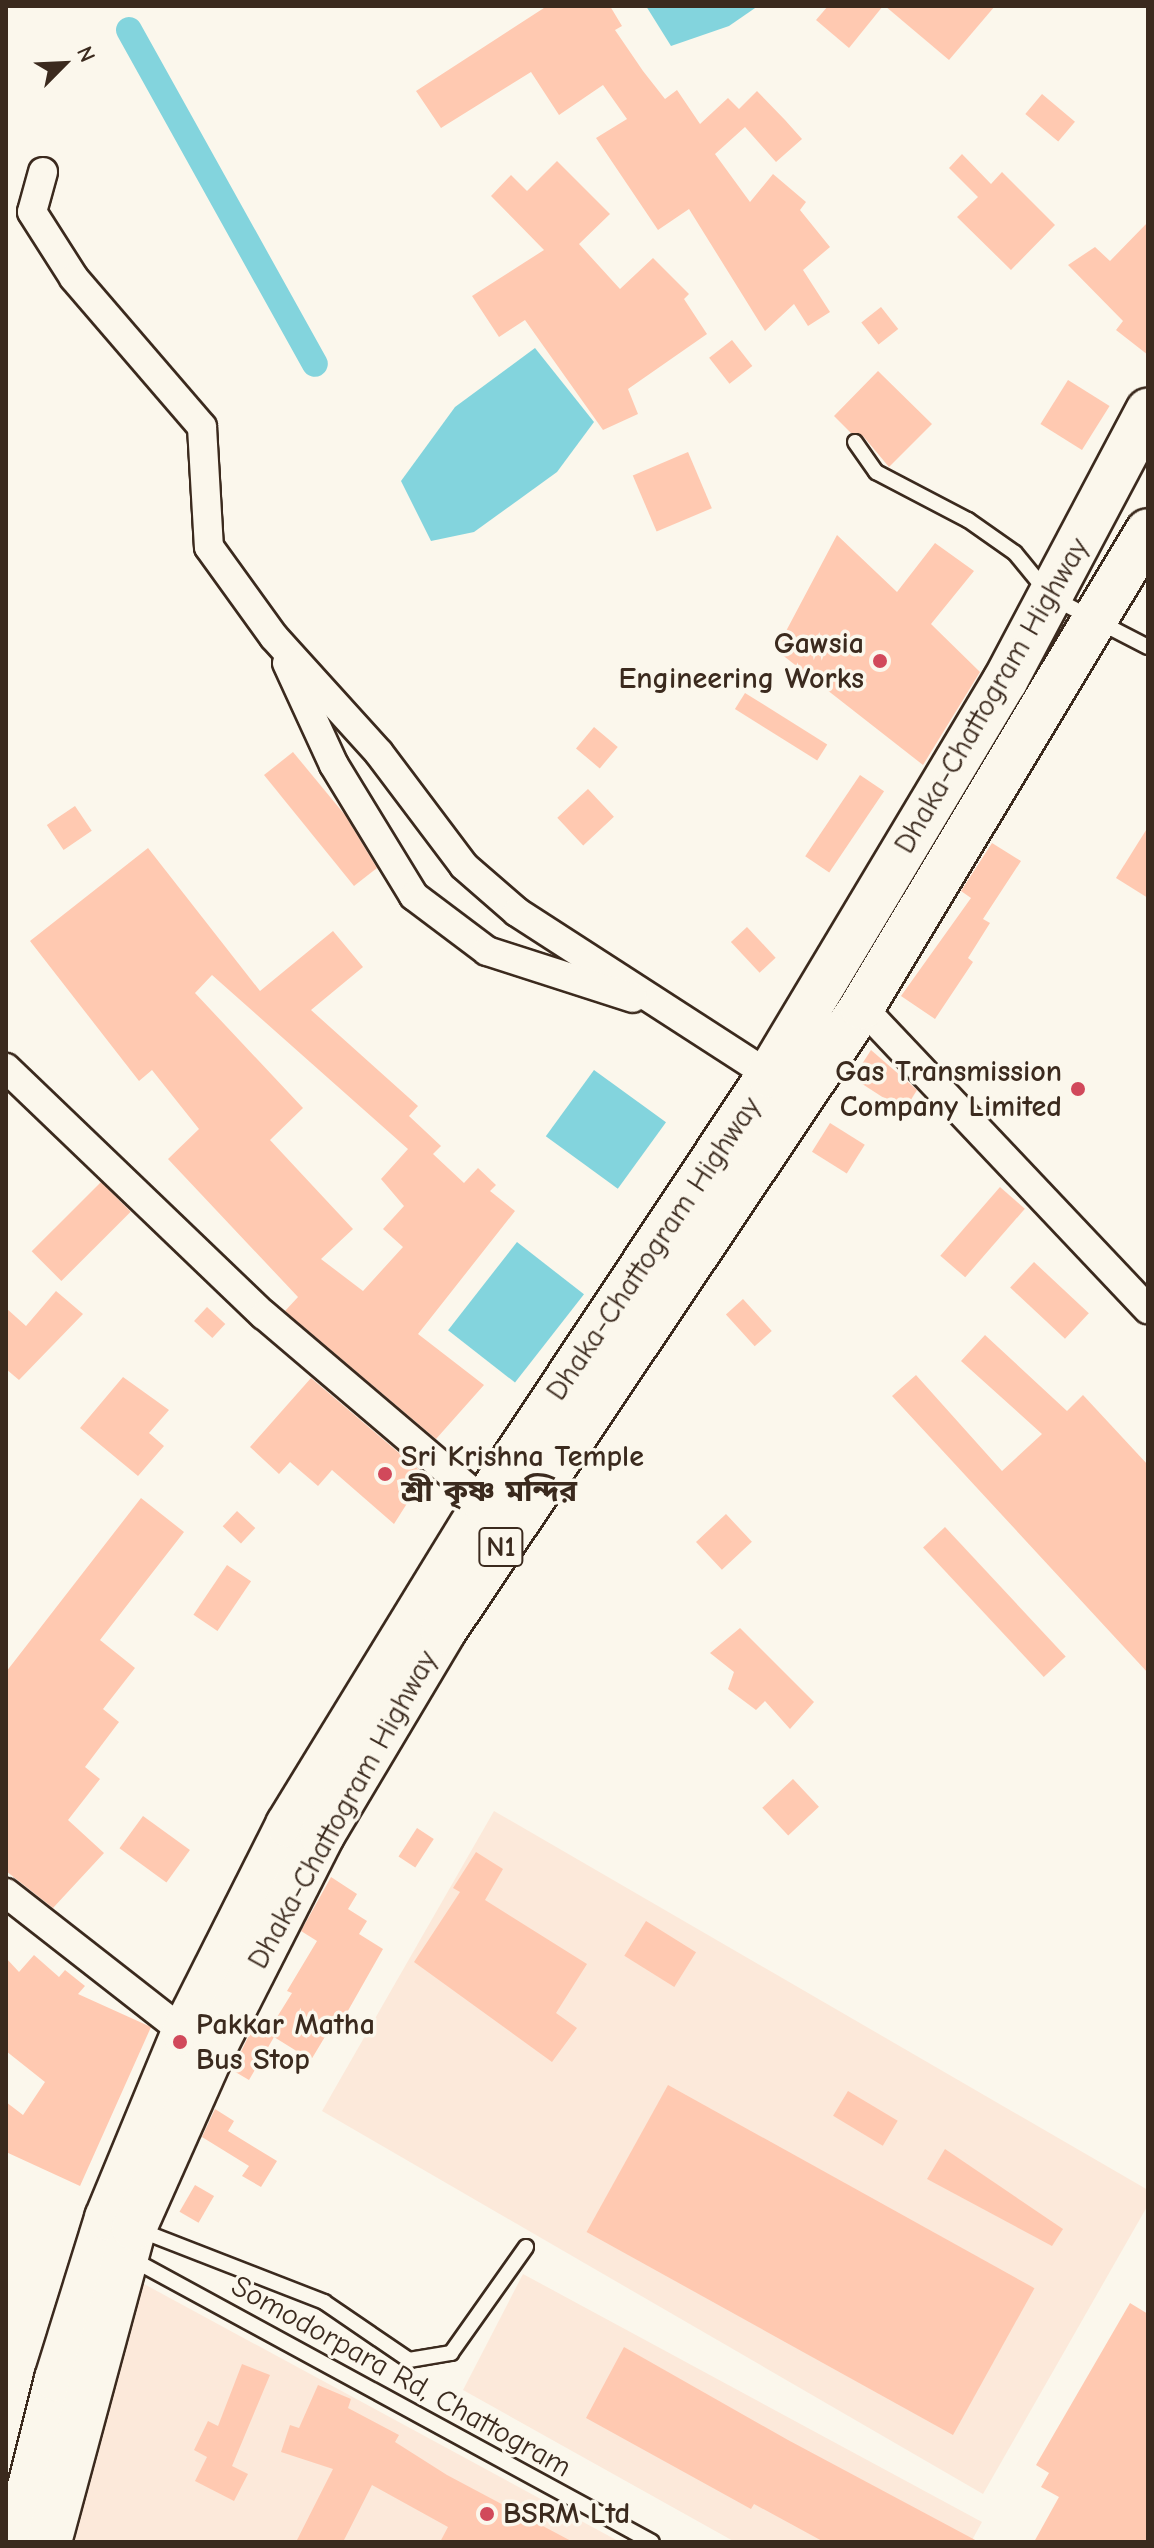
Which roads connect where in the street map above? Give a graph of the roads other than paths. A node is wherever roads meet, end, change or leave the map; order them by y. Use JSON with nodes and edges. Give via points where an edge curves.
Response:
{"nodes":[{"id":1,"x":43,"y":172,"type":"dead end"},
{"id":2,"x":1148,"y":411,"type":"edge"},
{"id":3,"x":855,"y":442,"type":"dead end"},
{"id":4,"x":1148,"y":531,"type":"edge"},
{"id":5,"x":1051,"y":597,"type":"junction"},
{"id":6,"x":1097,"y":622,"type":"junction"},
{"id":7,"x":274,"y":637,"type":"junction"},
{"id":8,"x":1148,"y":647,"type":"edge"},
{"id":9,"x":665,"y":1007,"type":"junction"},
{"id":10,"x":862,"y":1007,"type":"junction"},
{"id":11,"x":6,"y":1068,"type":"edge"},
{"id":12,"x":769,"y":1075,"type":"junction"},
{"id":13,"x":1148,"y":1309,"type":"edge"},
{"id":14,"x":485,"y":1503,"type":"junction"},
{"id":15,"x":6,"y":1893,"type":"edge"},
{"id":16,"x":184,"y":2032,"type":"junction"},
{"id":17,"x":130,"y":2242,"type":"junction"},
{"id":18,"x":526,"y":2247,"type":"dead end"},
{"id":19,"x":16,"y":2542,"type":"edge"},
{"id":20,"x":49,"y":2542,"type":"edge"},
{"id":21,"x":652,"y":2542,"type":"edge"}],
"edges":[{"from":1,"to":7,"type":"street","via":[[32,212],[74,278],[202,427],[209,547]]},
{"from":2,"to":5,"type":"highway","name":"Dhaka-Chattogram Highway","number":"N1"},
{"from":3,"to":5,"type":"lane","via":[[876,472],[968,520],[1015,553]]},
{"from":4,"to":6,"type":"highway","name":"Dhaka-Chattogram Highway","number":"N1"},
{"from":5,"to":6,"type":"lane"},
{"from":5,"to":12,"type":"highway","name":"Dhaka-Chattogram Highway","number":"N1"},
{"from":6,"to":8,"type":"lane"},
{"from":6,"to":10,"type":"highway","name":"Dhaka-Chattogram Highway","number":"N1"},
{"from":7,"to":9,"type":"street","via":[[379,753],[464,866],[517,912]]},
{"from":7,"to":9,"type":"street","via":[[334,765],[414,896],[487,951]]},
{"from":9,"to":12,"type":"street"},
{"from":10,"to":13,"type":"street"},
{"from":10,"to":17,"type":"highway","name":"Dhaka-Chattogram Highway","number":"N1","via":[[443,1632],[354,1781],[216,2044]]},
{"from":11,"to":14,"type":"street","via":[[264,1315]]},
{"from":12,"to":14,"type":"highway","name":"Dhaka-Chattogram Highway","number":"N1"},
{"from":14,"to":16,"type":"highway","name":"Dhaka-Chattogram Highway","number":"N1","via":[[288,1825]]},
{"from":15,"to":16,"type":"street"},
{"from":16,"to":19,"type":"highway","name":"Dhaka-Chattogram Highway","number":"N1","via":[[107,2218],[57,2379]]},
{"from":17,"to":18,"type":"lane","via":[[324,2302],[409,2360],[451,2353]]},
{"from":17,"to":20,"type":"highway","name":"Dhaka-Chattogram Highway","number":"N1"},
{"from":17,"to":21,"type":"lane","name":"Somodorpara Rd, Chattogram"}]}
